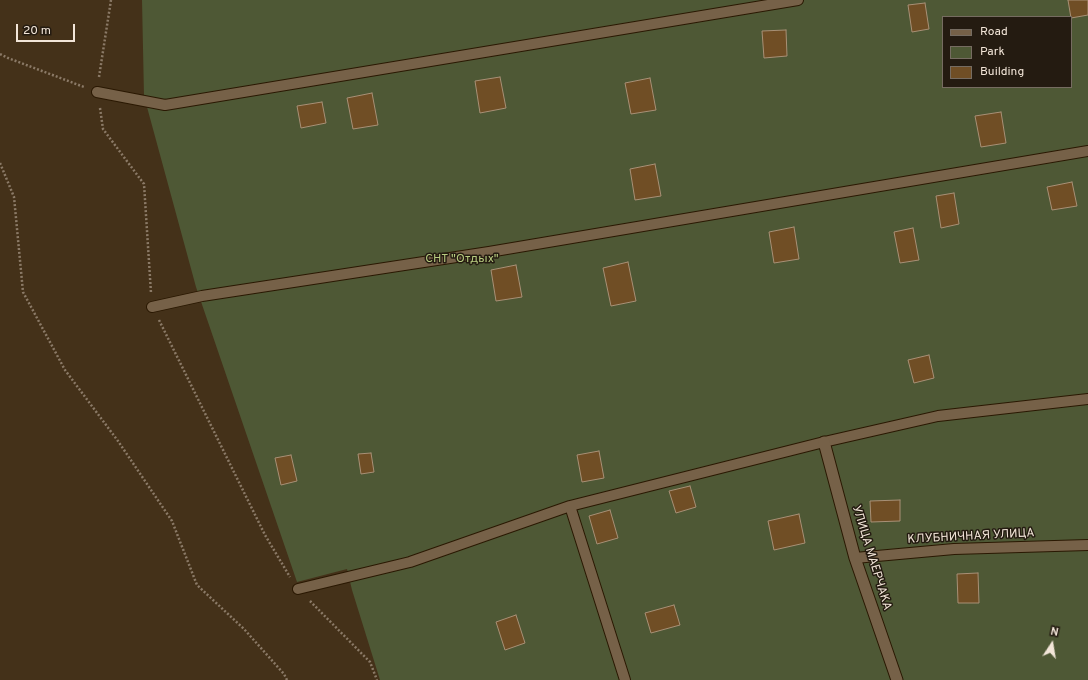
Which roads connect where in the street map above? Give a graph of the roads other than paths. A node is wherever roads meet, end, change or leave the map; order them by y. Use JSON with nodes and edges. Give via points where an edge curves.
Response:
{"nodes":[{"id":1,"x":798,"y":0,"type":"edge"},
{"id":2,"x":97,"y":92,"type":"road end"},
{"id":3,"x":1088,"y":151,"type":"edge"},
{"id":4,"x":152,"y":306,"type":"road end"},
{"id":5,"x":1088,"y":399,"type":"edge"},
{"id":6,"x":824,"y":442,"type":"junction"},
{"id":7,"x":570,"y":506,"type":"junction"},
{"id":8,"x":1088,"y":545,"type":"edge"},
{"id":9,"x":855,"y":558,"type":"junction"},
{"id":10,"x":298,"y":589,"type":"road end"},
{"id":11,"x":625,"y":680,"type":"edge"},
{"id":12,"x":897,"y":680,"type":"edge"}],
"edges":[{"from":1,"to":2,"type":"lane","via":[[165,105]]},
{"from":3,"to":4,"type":"lane"},
{"from":5,"to":6,"type":"lane","via":[[938,416]]},
{"from":6,"to":7,"type":"lane"},
{"from":6,"to":9,"type":"street","name":"УЛИЦА МАЕРЧАКА"},
{"from":7,"to":10,"type":"lane","via":[[410,562]]},
{"from":7,"to":11,"type":"lane"},
{"from":8,"to":9,"type":"lane","name":"КЛУБНИЧНАЯ УЛИЦА","via":[[954,548]]},
{"from":9,"to":12,"type":"street","name":"УЛИЦА МАЕРЧАКА"}]}
